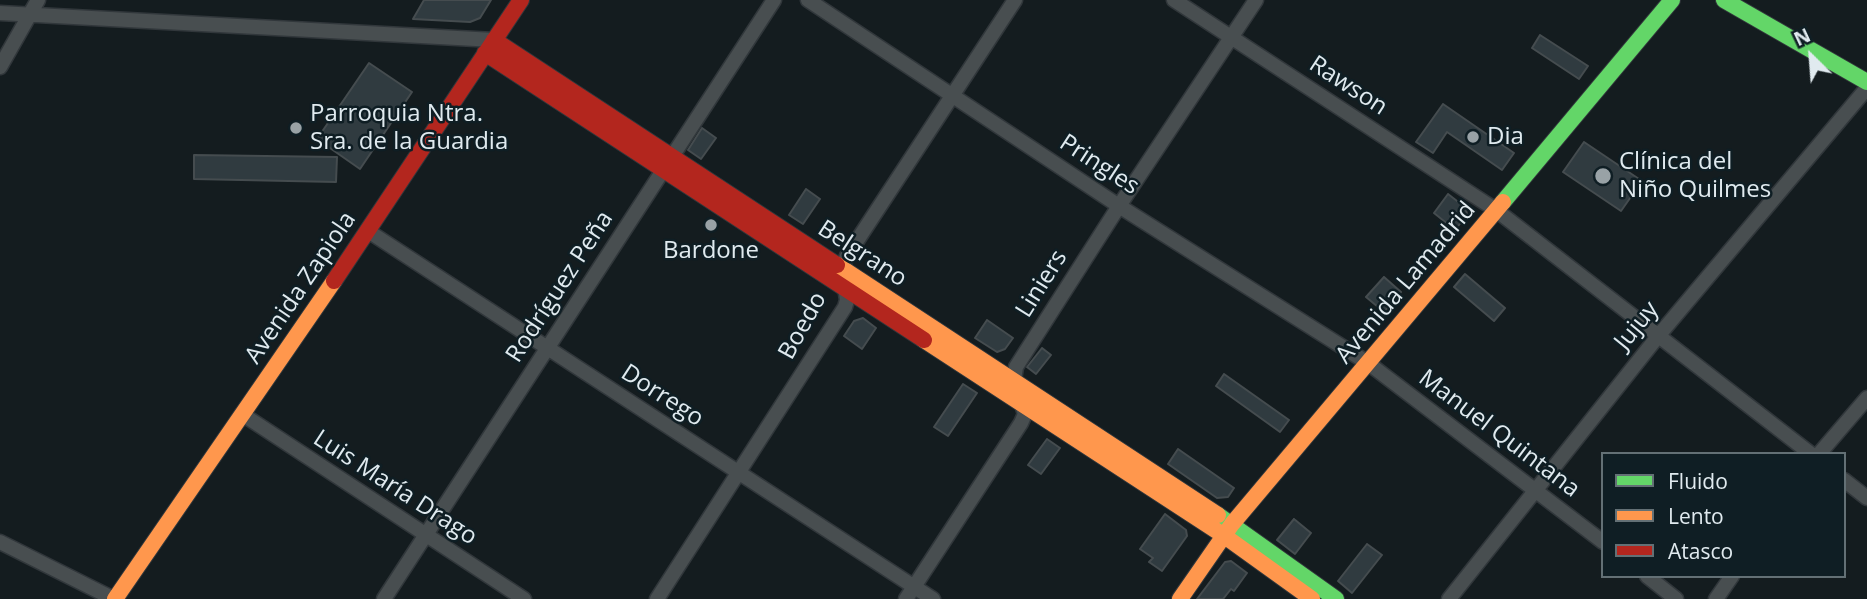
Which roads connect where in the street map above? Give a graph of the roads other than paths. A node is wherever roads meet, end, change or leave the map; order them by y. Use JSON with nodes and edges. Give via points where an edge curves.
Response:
{"nodes":[{"id":1,"x":38,"y":0,"type":"edge"},
{"id":2,"x":521,"y":0,"type":"edge"},
{"id":3,"x":774,"y":0,"type":"edge"},
{"id":4,"x":808,"y":0,"type":"edge"},
{"id":5,"x":1015,"y":0,"type":"edge"},
{"id":6,"x":1174,"y":0,"type":"edge"},
{"id":7,"x":1256,"y":0,"type":"edge"},
{"id":8,"x":1672,"y":0,"type":"edge"},
{"id":9,"x":1724,"y":0,"type":"edge"},
{"id":10,"x":0,"y":13,"type":"edge"},
{"id":11,"x":30,"y":14,"type":"junction"},
{"id":12,"x":1232,"y":37,"type":"junction"},
{"id":13,"x":489,"y":46,"type":"junction"},
{"id":14,"x":0,"y":67,"type":"edge"},
{"id":15,"x":1867,"y":82,"type":"edge"},
{"id":16,"x":1867,"y":88,"type":"edge"},
{"id":17,"x":952,"y":96,"type":"junction"},
{"id":18,"x":668,"y":164,"type":"junction"},
{"id":19,"x":1119,"y":206,"type":"junction"},
{"id":20,"x":1496,"y":210,"type":"junction"},
{"id":21,"x":368,"y":231,"type":"junction"},
{"id":22,"x":842,"y":268,"type":"junction"},
{"id":23,"x":845,"y":288,"type":"junction"},
{"id":24,"x":1659,"y":335,"type":"junction"},
{"id":25,"x":547,"y":350,"type":"junction"},
{"id":26,"x":1368,"y":363,"type":"junction"},
{"id":27,"x":1014,"y":380,"type":"junction"},
{"id":28,"x":1867,"y":398,"type":"edge"},
{"id":29,"x":1023,"y":404,"type":"junction"},
{"id":30,"x":242,"y":414,"type":"junction"},
{"id":31,"x":1808,"y":452,"type":"edge"},
{"id":32,"x":1821,"y":452,"type":"edge"},
{"id":33,"x":739,"y":473,"type":"junction"},
{"id":34,"x":1846,"y":482,"type":"edge"},
{"id":35,"x":1535,"y":489,"type":"junction"},
{"id":36,"x":1867,"y":498,"type":"edge"},
{"id":37,"x":1227,"y":529,"type":"junction"},
{"id":38,"x":425,"y":536,"type":"junction"},
{"id":39,"x":1601,"y":540,"type":"edge"},
{"id":40,"x":0,"y":542,"type":"edge"},
{"id":41,"x":1650,"y":578,"type":"edge"},
{"id":42,"x":1731,"y":578,"type":"edge"},
{"id":43,"x":909,"y":593,"type":"edge"},
{"id":44,"x":115,"y":599,"type":"edge"},
{"id":45,"x":384,"y":599,"type":"edge"},
{"id":46,"x":524,"y":599,"type":"edge"},
{"id":47,"x":657,"y":599,"type":"edge"},
{"id":48,"x":933,"y":599,"type":"edge"},
{"id":49,"x":1180,"y":599,"type":"edge"},
{"id":50,"x":1312,"y":599,"type":"edge"},
{"id":51,"x":1336,"y":599,"type":"edge"},
{"id":52,"x":1449,"y":599,"type":"edge"},
{"id":53,"x":1676,"y":599,"type":"edge"},
{"id":54,"x":1716,"y":599,"type":"edge"}],
"edges":[{"from":1,"to":11,"type":"street"},
{"from":2,"to":13,"type":"main road","name":"Avenida Zapiola"},
{"from":3,"to":18,"type":"street","name":"Rodríguez Peña"},
{"from":4,"to":17,"type":"street","name":"Pringles"},
{"from":5,"to":17,"type":"street","name":"Boedo"},
{"from":6,"to":12,"type":"street","name":"Rawson"},
{"from":7,"to":12,"type":"street","name":"Liniers"},
{"from":8,"to":20,"type":"main road","name":"Avenida Lamadrid"},
{"from":9,"to":15,"type":"main road"},
{"from":10,"to":11,"type":"street","name":"Belgrano"},
{"from":11,"to":13,"type":"street","name":"Belgrano","via":[[462,39]]},
{"from":11,"to":14,"type":"street"},
{"from":12,"to":19,"type":"street","name":"Liniers"},
{"from":12,"to":20,"type":"street","name":"Rawson"},
{"from":13,"to":18,"type":"main road","name":"Belgrano"},
{"from":13,"to":21,"type":"main road","name":"Avenida Zapiola"},
{"from":16,"to":24,"type":"street","name":"Jujuy"},
{"from":17,"to":19,"type":"street","name":"Pringles"},
{"from":17,"to":22,"type":"street","name":"Boedo"},
{"from":18,"to":22,"type":"main road","name":"Belgrano"},
{"from":18,"to":23,"type":"main road","name":"Belgrano"},
{"from":18,"to":25,"type":"street","name":"Rodríguez Peña"},
{"from":19,"to":26,"type":"street","name":"Pringles"},
{"from":19,"to":27,"type":"street","name":"Liniers","via":[[1016,367]]},
{"from":20,"to":24,"type":"street","name":"Rawson"},
{"from":20,"to":26,"type":"main road","name":"Avenida Lamadrid"},
{"from":21,"to":25,"type":"street","name":"Dorrego"},
{"from":21,"to":30,"type":"main road","name":"Avenida Zapiola"},
{"from":22,"to":23,"type":"street","name":"Boedo"},
{"from":22,"to":27,"type":"main road","name":"Belgrano"},
{"from":23,"to":29,"type":"main road","name":"Belgrano"},
{"from":23,"to":33,"type":"street","name":"Boedo","via":[[845,307]]},
{"from":24,"to":31,"type":"street","name":"Rawson"},
{"from":24,"to":35,"type":"street","name":"Jujuy"},
{"from":25,"to":33,"type":"street","name":"Dorrego"},
{"from":25,"to":38,"type":"street","name":"Rodríguez Peña"},
{"from":26,"to":35,"type":"street","name":"Manuel Quintana"},
{"from":26,"to":37,"type":"main road","name":"Avenida Lamadrid"},
{"from":27,"to":29,"type":"street"},
{"from":27,"to":37,"type":"main road","name":"Belgrano"},
{"from":28,"to":32,"type":"street"},
{"from":29,"to":37,"type":"main road","name":"Belgrano"},
{"from":29,"to":43,"type":"street","via":[[1021,423]]},
{"from":30,"to":38,"type":"street","name":"Luis María Drago"},
{"from":30,"to":44,"type":"main road","name":"Avenida Zapiola"},
{"from":33,"to":43,"type":"street","name":"Dorrego"},
{"from":33,"to":47,"type":"street","name":"Boedo"},
{"from":34,"to":36,"type":"street"},
{"from":35,"to":39,"type":"street","name":"Manuel Quintana"},
{"from":35,"to":52,"type":"street","name":"Jujuy"},
{"from":37,"to":49,"type":"main road","name":"Avenida Lamadrid"},
{"from":37,"to":50,"type":"main road"},
{"from":37,"to":51,"type":"main road"},
{"from":38,"to":45,"type":"street","name":"Rodríguez Peña"},
{"from":38,"to":46,"type":"street","name":"Luis María Drago"},
{"from":40,"to":44,"type":"street"},
{"from":41,"to":53,"type":"street"},
{"from":42,"to":54,"type":"street"},
{"from":43,"to":48,"type":"street","name":"Dorrego"}]}
